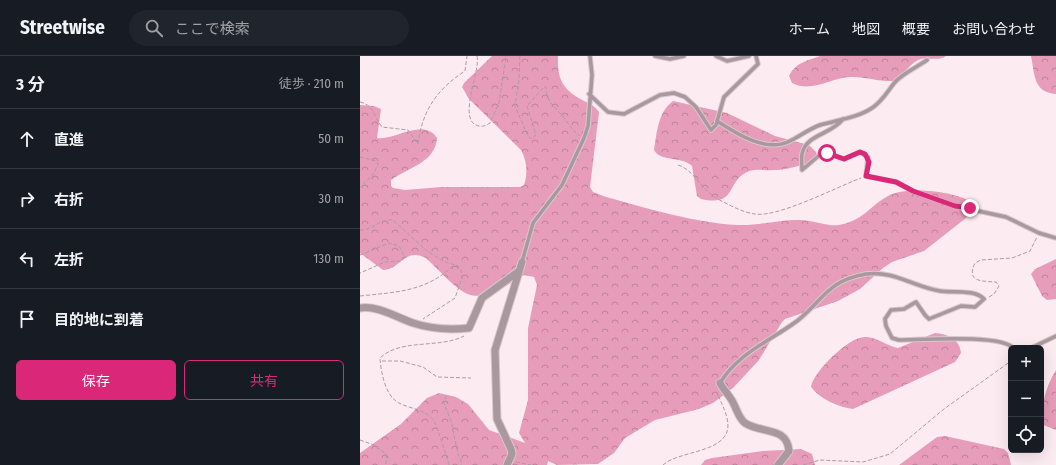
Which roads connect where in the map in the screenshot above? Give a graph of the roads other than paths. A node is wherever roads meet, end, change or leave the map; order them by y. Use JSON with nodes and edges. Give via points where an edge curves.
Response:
{"nodes":[{"id":1,"x":590,"y":56,"type":"edge"},
{"id":2,"x":655,"y":56,"type":"edge"},
{"id":3,"x":684,"y":56,"type":"edge"},
{"id":4,"x":716,"y":56,"type":"edge"},
{"id":5,"x":749,"y":56,"type":"edge"},
{"id":6,"x":756,"y":56,"type":"edge"},
{"id":7,"x":926,"y":60,"type":"dead end"},
{"id":8,"x":589,"y":94,"type":"junction"},
{"id":9,"x":843,"y":119,"type":"junction"},
{"id":10,"x":717,"y":121,"type":"junction"},
{"id":11,"x":1056,"y":238,"type":"edge"},
{"id":12,"x":522,"y":262,"type":"joint"},
{"id":13,"x":519,"y":271,"type":"junction"},
{"id":14,"x":360,"y":308,"type":"edge"},
{"id":15,"x":1056,"y":336,"type":"edge"},
{"id":16,"x":1011,"y":345,"type":"edge"},
{"id":17,"x":1037,"y":345,"type":"edge"},
{"id":18,"x":720,"y":384,"type":"joint"},
{"id":19,"x":508,"y":463,"type":"edge"},
{"id":20,"x":778,"y":465,"type":"edge"}],
"edges":[{"from":1,"to":8,"type":"lane","via":[[592,75]]},
{"from":2,"to":3,"type":"lane","via":[[670,59]]},
{"from":4,"to":5,"type":"lane","via":[[727,61]]},
{"from":6,"to":10,"type":"lane","via":[[758,64],[724,97]]},
{"from":7,"to":9,"type":"lane","via":[[898,80],[870,109]]},
{"from":8,"to":10,"type":"lane","via":[[608,112],[624,114],[660,95],[674,93],[685,97],[696,107],[711,130]]},
{"from":8,"to":12,"type":"lane","via":[[588,126],[584,138],[562,185],[533,223]]},
{"from":9,"to":10,"type":"lane","via":[[818,126],[789,142],[776,145],[743,136]]},
{"from":9,"to":11,"type":"lane","via":[[835,128],[812,139],[804,148],[801,156],[802,170],[822,153],[844,159],[860,152],[868,157],[866,176],[896,182],[955,206],[991,212],[1038,233]]},
{"from":12,"to":13,"type":"street"},
{"from":13,"to":14,"type":"street","via":[[482,298],[469,328],[431,328],[382,312]]},
{"from":13,"to":19,"type":"street","via":[[500,326],[495,350],[497,419],[511,449],[512,454]]},
{"from":15,"to":17,"type":"lane"},
{"from":16,"to":18,"type":"lane","via":[[1000,341],[892,338],[885,319],[891,310],[904,309],[916,302],[930,319],[961,306],[976,307],[984,299],[975,294],[938,291],[883,274],[867,274],[848,279],[830,288],[799,320],[757,346],[726,374]]},
{"from":18,"to":20,"type":"street","via":[[742,420],[757,428],[782,435],[787,440],[789,451]]}]}
